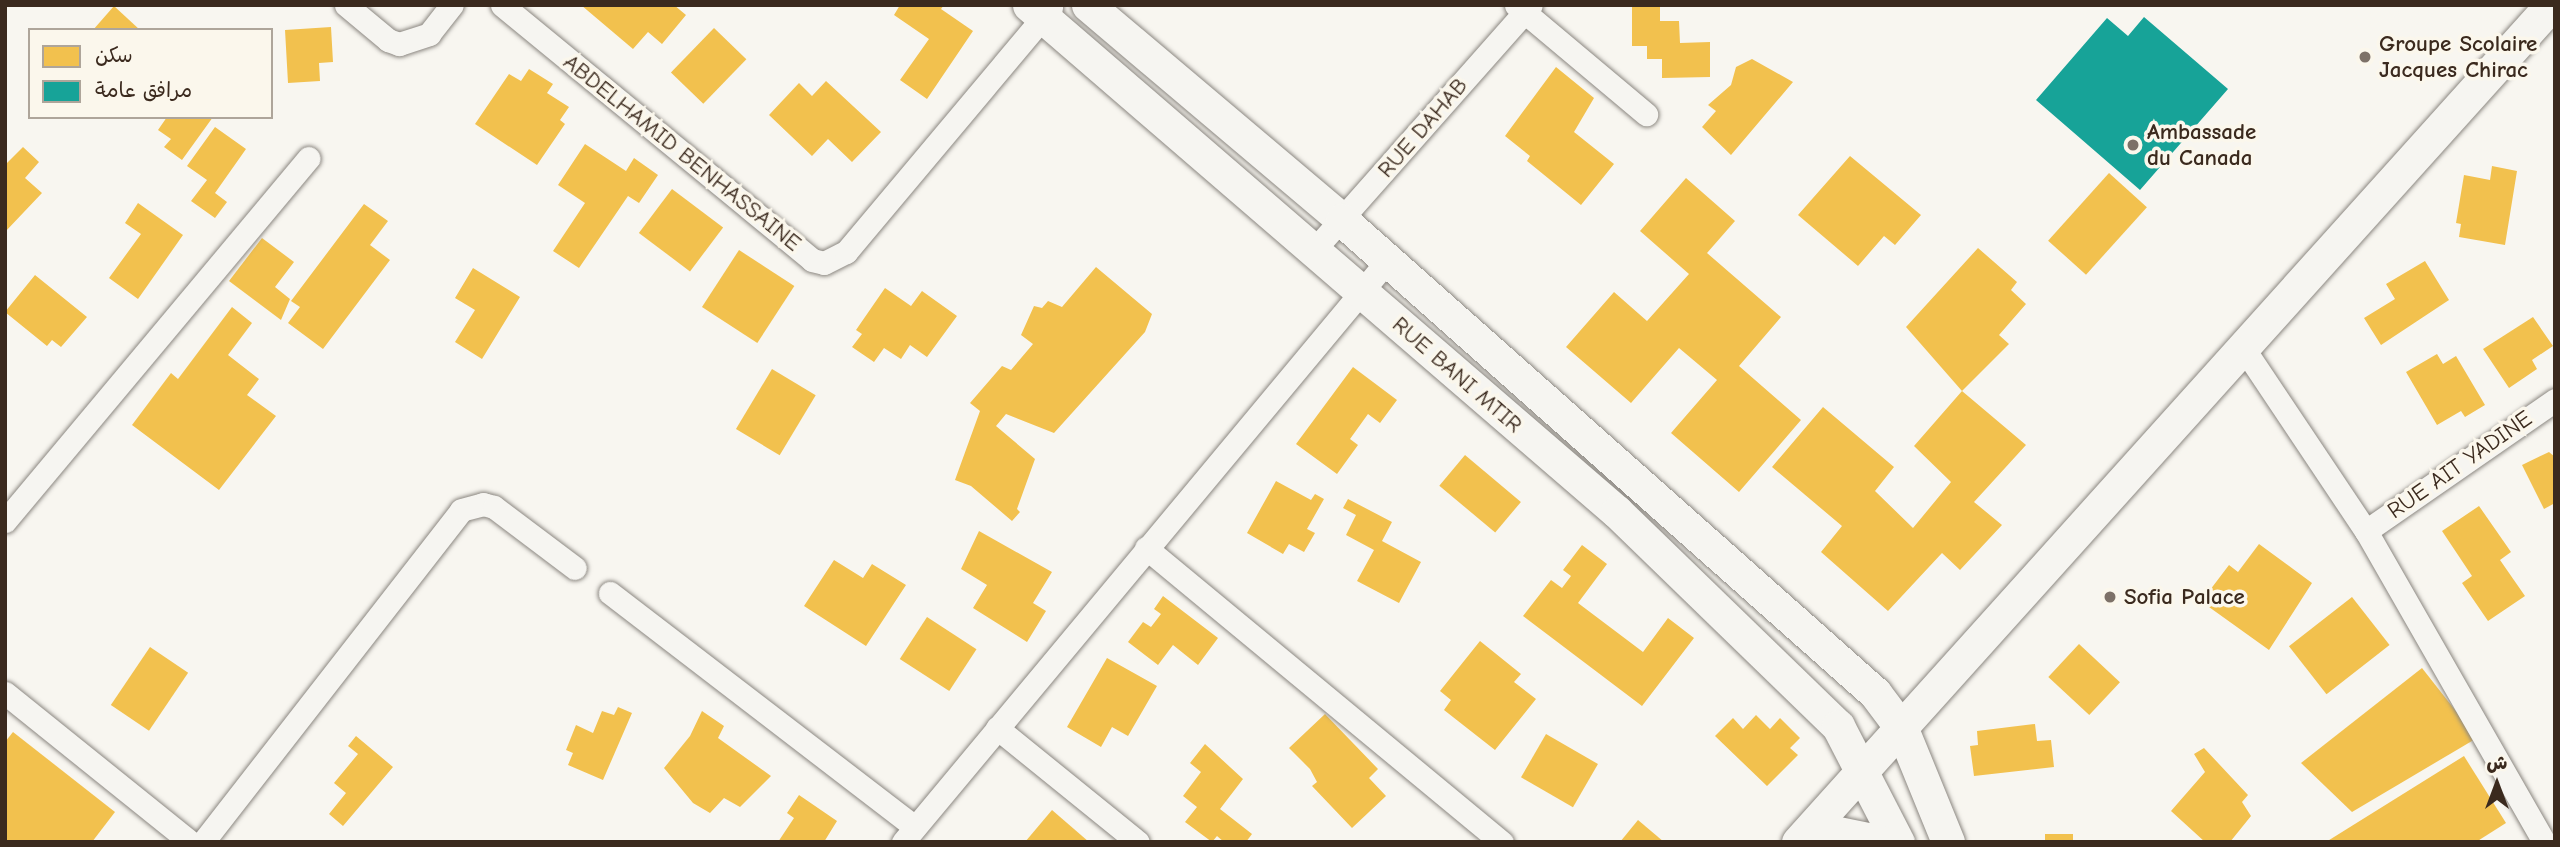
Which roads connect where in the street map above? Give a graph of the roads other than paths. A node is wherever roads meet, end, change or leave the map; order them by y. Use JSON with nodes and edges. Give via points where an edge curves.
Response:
{"nodes":[{"id":1,"x":346,"y":5,"type":"edge"},
{"id":2,"x":452,"y":5,"type":"edge"},
{"id":3,"x":502,"y":5,"type":"edge"},
{"id":4,"x":1088,"y":5,"type":"edge"},
{"id":5,"x":2551,"y":5,"type":"edge"},
{"id":6,"x":1523,"y":8,"type":"edge"},
{"id":7,"x":1041,"y":9,"type":"edge"},
{"id":8,"x":1646,"y":114,"type":"dead end"},
{"id":9,"x":308,"y":158,"type":"dead end"},
{"id":10,"x":1342,"y":220,"type":"junction"},
{"id":11,"x":1314,"y":250,"type":"junction"},
{"id":12,"x":1387,"y":261,"type":"junction"},
{"id":13,"x":1361,"y":292,"type":"junction"},
{"id":14,"x":2244,"y":348,"type":"junction"},
{"id":15,"x":2555,"y":400,"type":"edge"},
{"id":16,"x":5,"y":521,"type":"edge"},
{"id":17,"x":2366,"y":531,"type":"junction"},
{"id":18,"x":1146,"y":548,"type":"junction"},
{"id":19,"x":575,"y":568,"type":"dead end"},
{"id":20,"x":610,"y":593,"type":"dead end"},
{"id":21,"x":5,"y":693,"type":"edge"},
{"id":22,"x":997,"y":728,"type":"junction"},
{"id":23,"x":1902,"y":729,"type":"junction"},
{"id":24,"x":1862,"y":768,"type":"junction"},
{"id":25,"x":909,"y":834,"type":"edge"},
{"id":26,"x":190,"y":842,"type":"edge"},
{"id":27,"x":203,"y":842,"type":"edge"},
{"id":28,"x":1138,"y":842,"type":"edge"},
{"id":29,"x":1502,"y":842,"type":"edge"},
{"id":30,"x":1799,"y":842,"type":"edge"},
{"id":31,"x":1882,"y":842,"type":"edge"},
{"id":32,"x":1898,"y":842,"type":"edge"},
{"id":33,"x":1948,"y":842,"type":"edge"},
{"id":34,"x":2544,"y":842,"type":"edge"}],
"edges":[{"from":1,"to":2,"type":"street","via":[[399,44],[429,34]]},
{"from":3,"to":7,"type":"street","name":"ABDELHAMID BENHASSAINE","via":[[812,260],[824,263],[846,252]]},
{"from":4,"to":10,"type":"street","name":"RUE BANI MTIR"},
{"from":5,"to":14,"type":"street"},
{"from":6,"to":8,"type":"street"},
{"from":6,"to":10,"type":"street","name":"RUE DAHAB"},
{"from":7,"to":11,"type":"street","name":"RUE BANI MTIR"},
{"from":9,"to":16,"type":"street"},
{"from":10,"to":11,"type":"street","name":"RUE DAHAB"},
{"from":10,"to":12,"type":"street","name":"RUE BANI MTIR"},
{"from":11,"to":13,"type":"street","name":"RUE BANI MTIR"},
{"from":12,"to":13,"type":"street"},
{"from":12,"to":23,"type":"street","name":"RUE BANI MTIR","via":[[1875,692]]},
{"from":13,"to":18,"type":"street"},
{"from":13,"to":24,"type":"street","name":"RUE BANI MTIR","via":[[1617,512],[1838,726]]},
{"from":14,"to":17,"type":"street"},
{"from":14,"to":23,"type":"street"},
{"from":15,"to":17,"type":"street","name":"RUE AIT YADINE"},
{"from":17,"to":34,"type":"street"},
{"from":18,"to":22,"type":"street"},
{"from":18,"to":29,"type":"street"},
{"from":19,"to":27,"type":"street","via":[[494,507],[483,504],[461,510]]},
{"from":20,"to":25,"type":"street"},
{"from":21,"to":26,"type":"street"},
{"from":22,"to":25,"type":"street"},
{"from":22,"to":28,"type":"street"},
{"from":23,"to":24,"type":"street"},
{"from":23,"to":33,"type":"street","name":"RUE BANI MTIR"},
{"from":24,"to":30,"type":"street"},
{"from":24,"to":32,"type":"street","name":"RUE BANI MTIR"},
{"from":30,"to":31,"type":"street","via":[[1833,832]]}]}
